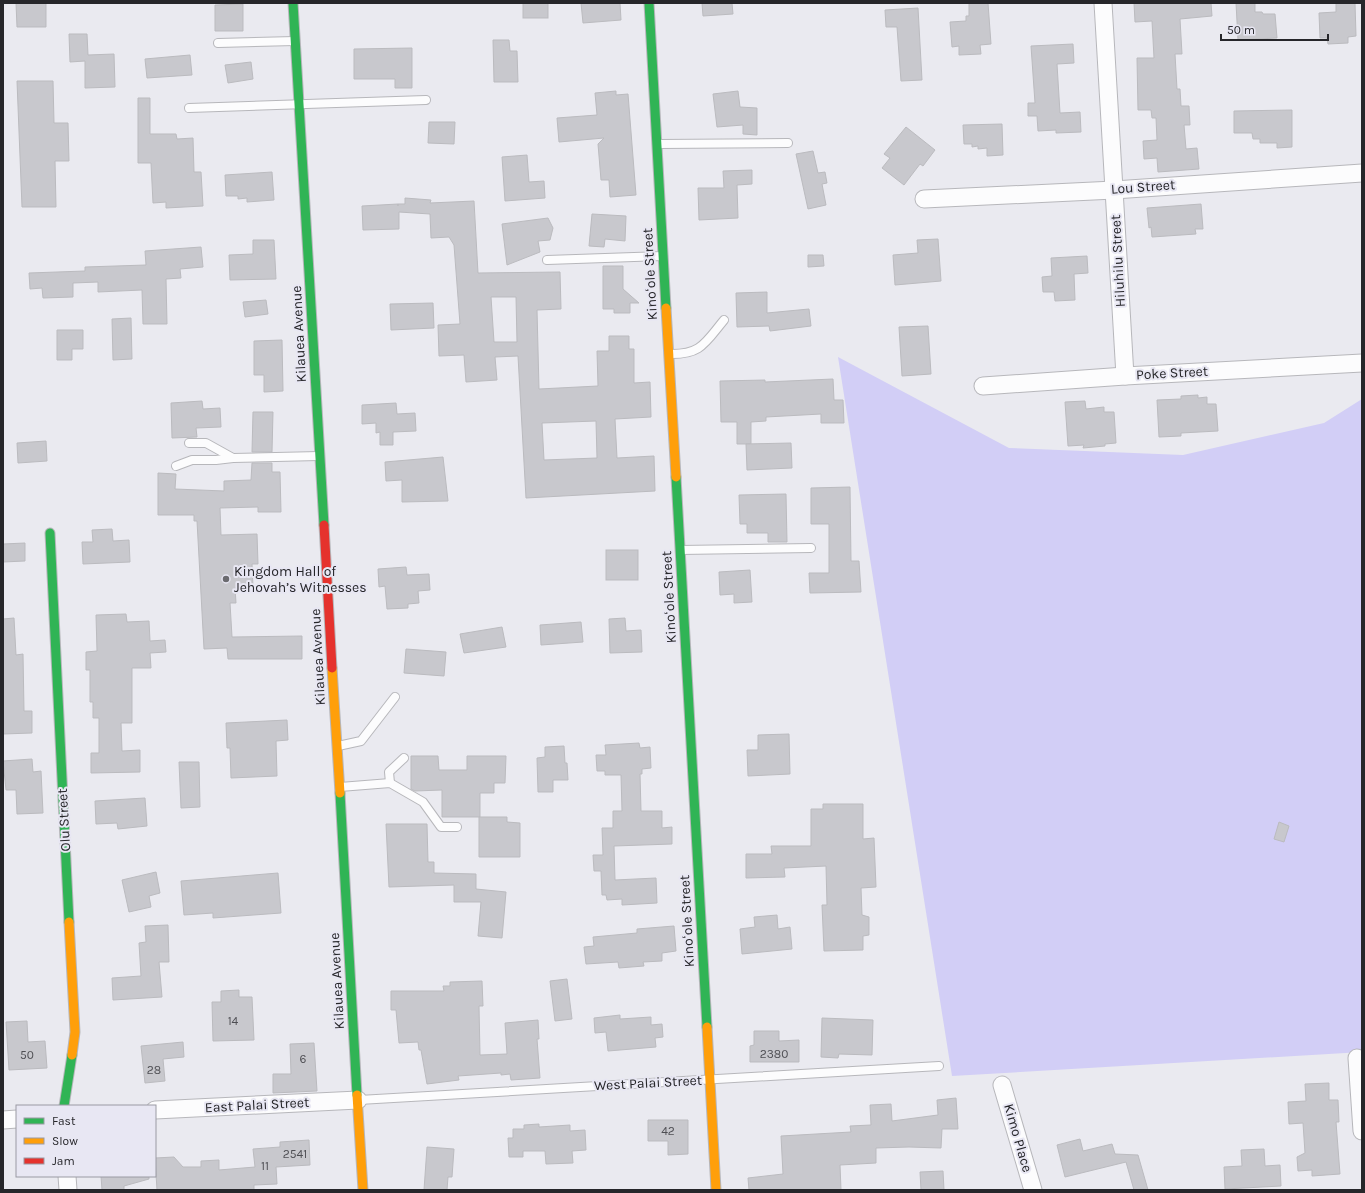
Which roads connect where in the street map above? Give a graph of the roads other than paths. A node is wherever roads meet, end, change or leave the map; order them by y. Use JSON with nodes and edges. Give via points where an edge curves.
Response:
{"nodes":[{"id":1,"x":293,"y":3,"type":"edge"},
{"id":2,"x":649,"y":3,"type":"edge"},
{"id":3,"x":1103,"y":3,"type":"edge"},
{"id":4,"x":296,"y":41,"type":"junction"},
{"id":5,"x":218,"y":43,"type":"dead end"},
{"id":6,"x":426,"y":100,"type":"dead end"},
{"id":7,"x":300,"y":104,"type":"junction"},
{"id":8,"x":189,"y":108,"type":"dead end"},
{"id":9,"x":788,"y":143,"type":"dead end"},
{"id":10,"x":657,"y":144,"type":"junction"},
{"id":11,"x":1362,"y":173,"type":"edge"},
{"id":12,"x":1114,"y":190,"type":"junction"},
{"id":13,"x":924,"y":200,"type":"dead end"},
{"id":14,"x":663,"y":256,"type":"junction"},
{"id":15,"x":547,"y":260,"type":"dead end"},
{"id":16,"x":724,"y":320,"type":"dead end"},
{"id":17,"x":669,"y":354,"type":"junction"},
{"id":18,"x":1362,"y":363,"type":"edge"},
{"id":19,"x":1125,"y":376,"type":"junction"},
{"id":20,"x":983,"y":386,"type":"dead end"},
{"id":21,"x":189,"y":443,"type":"dead end"},
{"id":22,"x":320,"y":456,"type":"junction"},
{"id":23,"x":233,"y":458,"type":"junction"},
{"id":24,"x":176,"y":466,"type":"dead end"},
{"id":25,"x":50,"y":533,"type":"dead end"},
{"id":26,"x":811,"y":548,"type":"dead end"},
{"id":27,"x":680,"y":550,"type":"junction"},
{"id":28,"x":395,"y":697,"type":"dead end"},
{"id":29,"x":337,"y":746,"type":"junction"},
{"id":30,"x":404,"y":758,"type":"dead end"},
{"id":31,"x":390,"y":783,"type":"junction"},
{"id":32,"x":339,"y":787,"type":"junction"},
{"id":33,"x":457,"y":827,"type":"dead end"},
{"id":34,"x":1357,"y":1058,"type":"dead end"},
{"id":35,"x":939,"y":1066,"type":"dead end"},
{"id":36,"x":710,"y":1079,"type":"junction"},
{"id":37,"x":1002,"y":1085,"type":"dead end"},
{"id":38,"x":358,"y":1100,"type":"junction"},
{"id":39,"x":64,"y":1105,"type":"edge"},
{"id":40,"x":156,"y":1110,"type":"edge"},
{"id":41,"x":16,"y":1119,"type":"edge"},
{"id":42,"x":3,"y":1120,"type":"edge"},
{"id":43,"x":1362,"y":1131,"type":"edge"},
{"id":44,"x":67,"y":1177,"type":"edge"},
{"id":45,"x":68,"y":1190,"type":"edge"},
{"id":46,"x":363,"y":1190,"type":"edge"},
{"id":47,"x":716,"y":1190,"type":"edge"},
{"id":48,"x":1033,"y":1190,"type":"edge"}],
"edges":[{"from":1,"to":4,"type":"street","name":"Kilauea Avenue"},
{"from":2,"to":10,"type":"street","name":"Kinoʻole Street"},
{"from":3,"to":12,"type":"street","name":"Hiluhilu Street"},
{"from":4,"to":5,"type":"lane"},
{"from":4,"to":7,"type":"street","name":"Kilauea Avenue"},
{"from":6,"to":7,"type":"lane"},
{"from":7,"to":8,"type":"lane"},
{"from":7,"to":22,"type":"street","name":"Kilauea Avenue"},
{"from":9,"to":10,"type":"lane"},
{"from":10,"to":14,"type":"street","name":"Kinoʻole Street"},
{"from":11,"to":12,"type":"street","name":"Lou Street"},
{"from":12,"to":13,"type":"street","name":"Lou Street"},
{"from":12,"to":19,"type":"street","name":"Hiluhilu Street"},
{"from":14,"to":15,"type":"lane"},
{"from":14,"to":17,"type":"street","name":"Kinoʻole Street"},
{"from":16,"to":17,"type":"lane","via":[[703,346],[686,354]]},
{"from":17,"to":27,"type":"street","name":"Kinoʻole Street"},
{"from":18,"to":19,"type":"street","name":"Poke Street"},
{"from":19,"to":20,"type":"street","name":"Poke Street"},
{"from":21,"to":23,"type":"lane","via":[[206,443]]},
{"from":22,"to":23,"type":"lane"},
{"from":22,"to":29,"type":"street","name":"Kilauea Avenue"},
{"from":23,"to":24,"type":"lane","via":[[192,460]]},
{"from":25,"to":39,"type":"street","name":"Olu Street","via":[[75,1032]]},
{"from":26,"to":27,"type":"lane"},
{"from":27,"to":36,"type":"street","name":"Kinoʻole Street"},
{"from":28,"to":29,"type":"lane","via":[[361,741]]},
{"from":29,"to":32,"type":"street","name":"Kilauea Avenue"},
{"from":30,"to":31,"type":"lane","via":[[389,772]]},
{"from":31,"to":32,"type":"lane"},
{"from":31,"to":33,"type":"lane","via":[[423,802],[441,827]]},
{"from":32,"to":38,"type":"street","name":"Kilauea Avenue"},
{"from":34,"to":43,"type":"street"},
{"from":35,"to":36,"type":"lane","name":"West Palai Street"},
{"from":36,"to":38,"type":"lane","name":"West Palai Street"},
{"from":36,"to":47,"type":"street","name":"Kinoʻole Street"},
{"from":37,"to":48,"type":"street","name":"Kimo Place"},
{"from":38,"to":40,"type":"street","name":"East Palai Street"},
{"from":38,"to":46,"type":"street","name":"Kilauea Avenue"},
{"from":41,"to":42,"type":"street"},
{"from":44,"to":45,"type":"street"}]}
